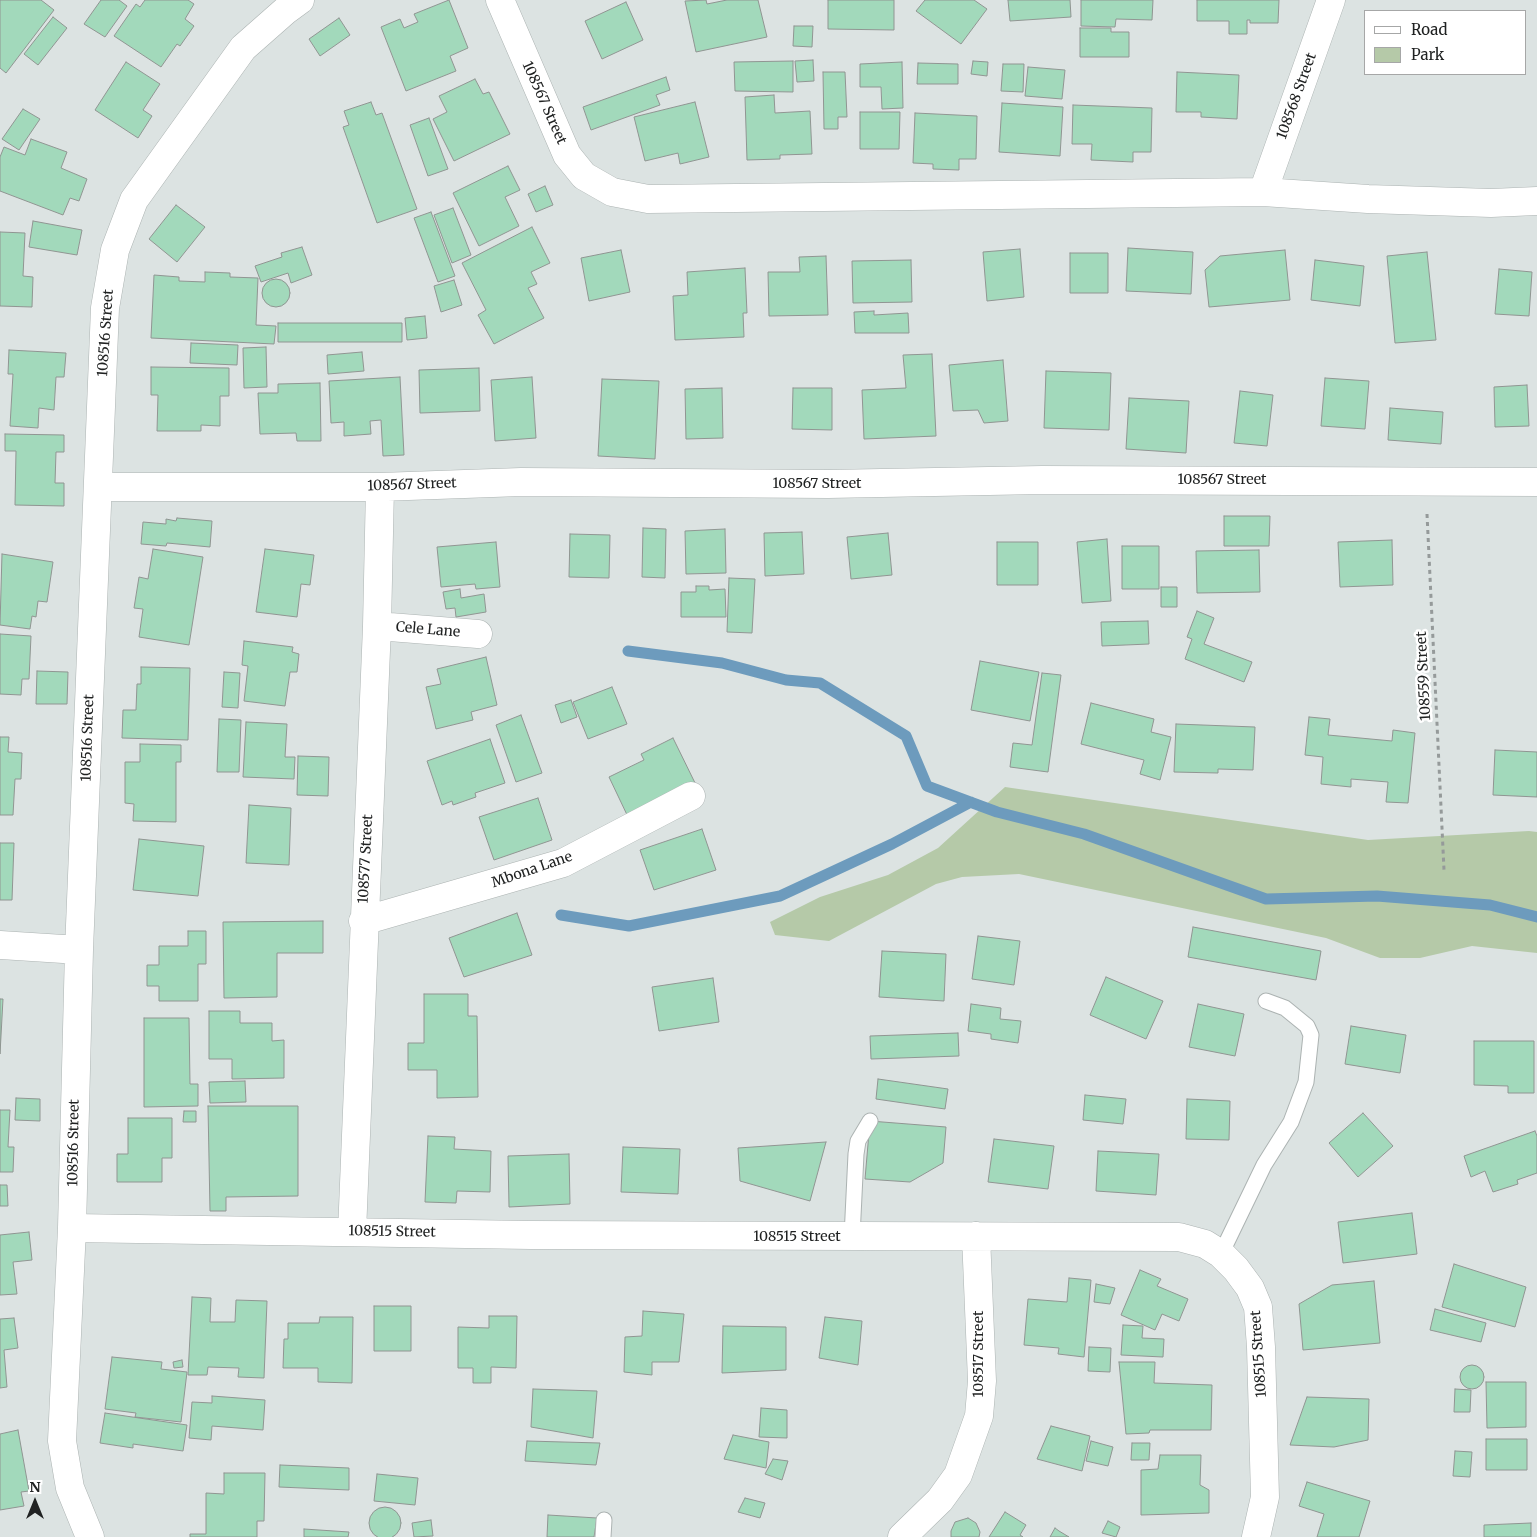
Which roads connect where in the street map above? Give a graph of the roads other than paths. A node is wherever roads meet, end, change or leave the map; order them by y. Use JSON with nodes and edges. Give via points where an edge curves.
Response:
{"nodes":[{"id":1,"x":300,"y":0,"type":"edge"},
{"id":2,"x":500,"y":0,"type":"edge"},
{"id":3,"x":1331,"y":0,"type":"edge"},
{"id":4,"x":1263,"y":192,"type":"junction"},
{"id":5,"x":1537,"y":201,"type":"edge"},
{"id":6,"x":1537,"y":482,"type":"edge"},
{"id":7,"x":98,"y":487,"type":"junction"},
{"id":8,"x":380,"y":487,"type":"junction"},
{"id":9,"x":377,"y":626,"type":"junction"},
{"id":10,"x":478,"y":634,"type":"dead end"},
{"id":11,"x":691,"y":796,"type":"dead end"},
{"id":12,"x":363,"y":921,"type":"junction"},
{"id":13,"x":0,"y":945,"type":"edge"},
{"id":14,"x":79,"y":950,"type":"junction"},
{"id":15,"x":1266,"y":1001,"type":"dead end"},
{"id":16,"x":870,"y":1121,"type":"dead end"},
{"id":17,"x":72,"y":1228,"type":"junction"},
{"id":18,"x":352,"y":1232,"type":"junction"},
{"id":19,"x":976,"y":1236,"type":"junction"},
{"id":20,"x":852,"y":1237,"type":"junction"},
{"id":21,"x":1221,"y":1254,"type":"junction"},
{"id":22,"x":604,"y":1520,"type":"dead end"},
{"id":23,"x":90,"y":1537,"type":"edge"},
{"id":24,"x":603,"y":1537,"type":"edge"},
{"id":25,"x":902,"y":1537,"type":"edge"},
{"id":26,"x":1256,"y":1537,"type":"edge"}],
"edges":[{"from":1,"to":7,"type":"street","name":"108516 Street","via":[[243,48],[134,200],[115,250],[105,308]]},
{"from":2,"to":4,"type":"street","name":"108567 Street","via":[[567,155],[584,176],[612,192],[658,199]]},
{"from":3,"to":4,"type":"street","name":"108568 Street"},
{"from":4,"to":5,"type":"street","name":"108567 Street","via":[[1368,199],[1491,203]]},
{"from":6,"to":8,"type":"street","name":"108567 Street","via":[[521,482]]},
{"from":7,"to":8,"type":"street","name":"108567 Street"},
{"from":7,"to":14,"type":"street","name":"108516 Street"},
{"from":8,"to":9,"type":"street","name":"108577 Street"},
{"from":9,"to":10,"type":"street","name":"Cele Lane"},
{"from":9,"to":12,"type":"street","name":"108577 Street"},
{"from":11,"to":12,"type":"street","name":"Mbona Lane","via":[[563,863]]},
{"from":12,"to":18,"type":"street","name":"108577 Street"},
{"from":13,"to":14,"type":"street"},
{"from":14,"to":17,"type":"street","name":"108516 Street"},
{"from":15,"to":21,"type":"lane","via":[[1285,1008],[1307,1026],[1311,1035],[1306,1082],[1291,1122],[1264,1165]]},
{"from":16,"to":20,"type":"lane","via":[[858,1141]]},
{"from":17,"to":18,"type":"street","name":"108515 Street"},
{"from":17,"to":23,"type":"street","name":"108516 Street","via":[[62,1441],[70,1488]]},
{"from":18,"to":20,"type":"street","name":"108515 Street"},
{"from":19,"to":20,"type":"street","name":"108515 Street"},
{"from":19,"to":21,"type":"street","name":"108515 Street","via":[[1179,1237],[1205,1244]]},
{"from":19,"to":25,"type":"street","name":"108517 Street","via":[[982,1381],[978,1416],[958,1475],[940,1500]]},
{"from":21,"to":26,"type":"street","name":"108515 Street","via":[[1250,1288],[1258,1307],[1265,1497]]},
{"from":22,"to":24,"type":"lane"}]}
